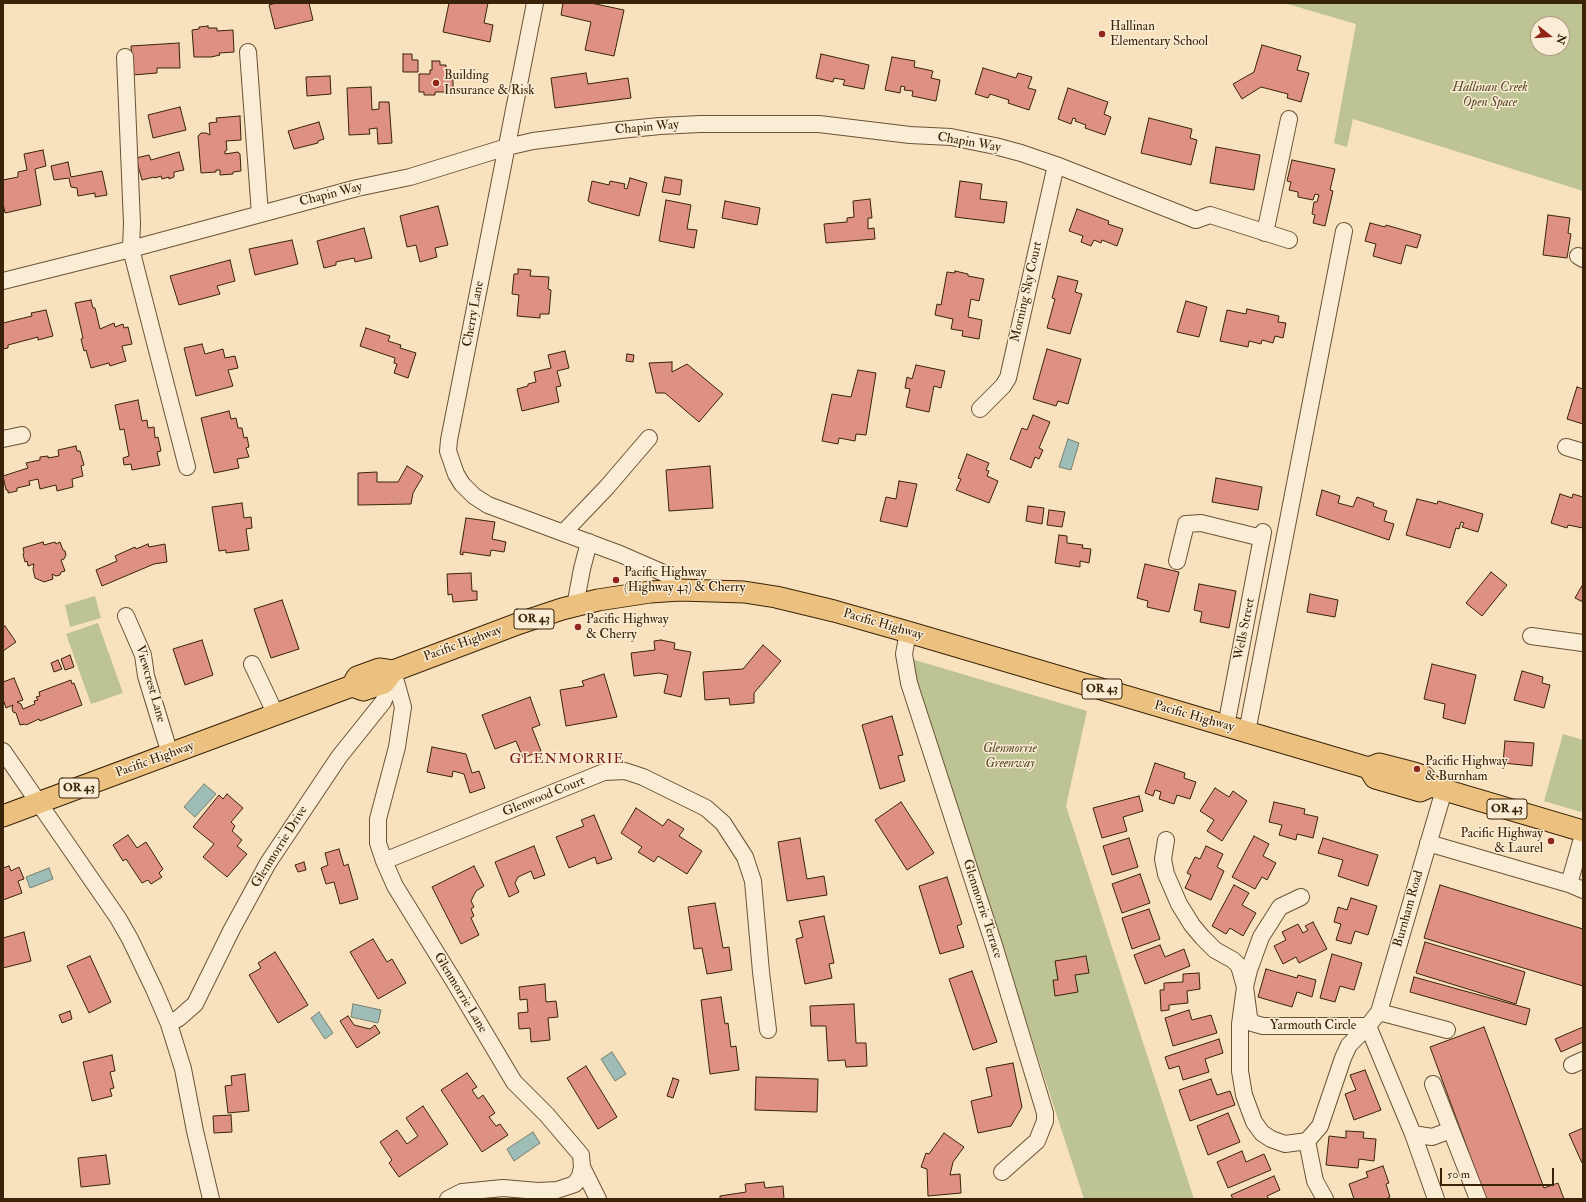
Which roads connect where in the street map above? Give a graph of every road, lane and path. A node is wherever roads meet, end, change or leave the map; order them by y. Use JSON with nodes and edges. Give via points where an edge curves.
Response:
{"nodes":[{"id":1,"x":535,"y":3,"type":"edge"},
{"id":2,"x":248,"y":52,"type":"dead end"},
{"id":3,"x":124,"y":56,"type":"dead end"},
{"id":4,"x":1289,"y":119,"type":"dead end"},
{"id":5,"x":507,"y":147,"type":"junction"},
{"id":6,"x":1056,"y":165,"type":"junction"},
{"id":7,"x":260,"y":214,"type":"junction"},
{"id":8,"x":1344,"y":231,"type":"dead end"},
{"id":9,"x":1265,"y":233,"type":"junction"},
{"id":10,"x":1289,"y":240,"type":"dead end"},
{"id":11,"x":131,"y":249,"type":"junction"},
{"id":12,"x":3,"y":281,"type":"edge"},
{"id":13,"x":980,"y":409,"type":"dead end"},
{"id":14,"x":22,"y":435,"type":"dead end"},
{"id":15,"x":649,"y":438,"type":"dead end"},
{"id":16,"x":3,"y":439,"type":"edge"},
{"id":17,"x":1566,"y":447,"type":"dead end"},
{"id":18,"x":1583,"y":452,"type":"edge"},
{"id":19,"x":187,"y":467,"type":"dead end"},
{"id":20,"x":564,"y":532,"type":"junction"},
{"id":21,"x":589,"y":542,"type":"junction"},
{"id":22,"x":1177,"y":561,"type":"dead end"},
{"id":23,"x":680,"y":590,"type":"junction"},
{"id":24,"x":576,"y":606,"type":"junction"},
{"id":25,"x":126,"y":616,"type":"dead end"},
{"id":26,"x":908,"y":632,"type":"junction"},
{"id":27,"x":1531,"y":636,"type":"dead end"},
{"id":28,"x":1583,"y":643,"type":"edge"},
{"id":29,"x":252,"y":664,"type":"dead end"},
{"id":30,"x":393,"y":671,"type":"junction"},
{"id":31,"x":276,"y":715,"type":"junction"},
{"id":32,"x":1226,"y":726,"type":"junction"},
{"id":33,"x":1247,"y":732,"type":"junction"},
{"id":34,"x":3,"y":752,"type":"edge"},
{"id":35,"x":170,"y":754,"type":"junction"},
{"id":36,"x":1437,"y":788,"type":"junction"},
{"id":37,"x":40,"y":803,"type":"junction"},
{"id":38,"x":3,"y":816,"type":"edge"},
{"id":39,"x":1583,"y":831,"type":"edge"},
{"id":40,"x":1583,"y":835,"type":"edge"},
{"id":41,"x":1166,"y":840,"type":"dead end"},
{"id":42,"x":1428,"y":843,"type":"junction"},
{"id":43,"x":384,"y":861,"type":"junction"},
{"id":44,"x":1576,"y":887,"type":"edge"},
{"id":45,"x":1301,"y":897,"type":"dead end"},
{"id":46,"x":1245,"y":987,"type":"junction"},
{"id":47,"x":1379,"y":1012,"type":"junction"},
{"id":48,"x":169,"y":1024,"type":"junction"},
{"id":49,"x":1368,"y":1026,"type":"junction"},
{"id":50,"x":768,"y":1030,"type":"dead end"},
{"id":51,"x":1447,"y":1030,"type":"dead end"},
{"id":52,"x":1433,"y":1084,"type":"dead end"},
{"id":53,"x":1451,"y":1130,"type":"junction"},
{"id":54,"x":1413,"y":1134,"type":"junction"},
{"id":55,"x":1307,"y":1141,"type":"junction"},
{"id":56,"x":582,"y":1167,"type":"junction"},
{"id":57,"x":1002,"y":1172,"type":"dead end"},
{"id":58,"x":211,"y":1199,"type":"edge"},
{"id":59,"x":448,"y":1199,"type":"edge"},
{"id":60,"x":598,"y":1199,"type":"edge"},
{"id":61,"x":1325,"y":1199,"type":"edge"},
{"id":62,"x":1436,"y":1199,"type":"edge"},
{"id":63,"x":1478,"y":1199,"type":"edge"}],
"edges":[{"from":1,"to":5,"type":"street","name":"Cherry Lane"},
{"from":2,"to":7,"type":"street"},
{"from":3,"to":11,"type":"street"},
{"from":4,"to":9,"type":"street"},
{"from":5,"to":6,"type":"street","name":"Chapin Way","via":[[533,141],[660,126],[819,124],[910,135],[951,137],[995,146]]},
{"from":5,"to":7,"type":"street","name":"Chapin Way","via":[[410,177],[357,188]]},
{"from":5,"to":20,"type":"street","name":"Cherry Lane","via":[[448,440],[448,451],[456,474],[474,496],[488,505]]},
{"from":6,"to":9,"type":"street","name":"Chapin Way","via":[[1196,220],[1210,215]]},
{"from":6,"to":13,"type":"street","name":"Morning Sky Court","via":[[1008,378]]},
{"from":7,"to":11,"type":"street","name":"Chapin Way"},
{"from":8,"to":33,"type":"street"},
{"from":9,"to":10,"type":"street","name":"Chapin Way"},
{"from":11,"to":12,"type":"street","name":"Chapin Way"},
{"from":11,"to":19,"type":"street"},
{"from":14,"to":16,"type":"street"},
{"from":15,"to":20,"type":"street"},
{"from":17,"to":18,"type":"street"},
{"from":20,"to":21,"type":"street","name":"Cherry Lane"},
{"from":21,"to":23,"type":"street","name":"Cherry Lane","via":[[666,574]]},
{"from":21,"to":24,"type":"street"},
{"from":22,"to":32,"type":"street","name":"Wells Street","via":[[1186,524],[1201,523],[1263,535]]},
{"from":23,"to":24,"type":"main road","name":"Pacific Highway","number":"OR 43","via":[[650,592]]},
{"from":23,"to":26,"type":"main road","name":"Pacific Highway","number":"OR 43","via":[[744,592],[776,597]]},
{"from":24,"to":30,"type":"main road","name":"Pacific Highway","number":"OR 43","via":[[520,623]]},
{"from":25,"to":35,"type":"street","name":"Viewcrest Lane","via":[[143,655],[146,676]]},
{"from":26,"to":32,"type":"main road","name":"Pacific Highway","number":"OR 43"},
{"from":26,"to":57,"type":"street","name":"Glenmorrie Terrace","via":[[904,654],[910,682],[1046,1113],[1036,1141]]},
{"from":27,"to":28,"type":"street"},
{"from":29,"to":31,"type":"street"},
{"from":30,"to":31,"type":"main road","name":"Pacific Highway","number":"OR 43","via":[[384,683],[363,690],[352,686]]},
{"from":30,"to":43,"type":"street","name":"Glenmorrie Lane","via":[[403,707],[397,747],[378,819],[378,844]]},
{"from":30,"to":48,"type":"street","name":"Glenmorrie Drive","via":[[383,702],[339,757],[268,863],[195,1004]]},
{"from":31,"to":35,"type":"main road","name":"Pacific Highway","number":"OR 43"},
{"from":32,"to":33,"type":"main road","name":"Pacific Highway","number":"OR 43"},
{"from":33,"to":36,"type":"main road","name":"Pacific Highway","number":"OR 43","via":[[1369,768],[1375,778],[1388,782],[1420,791]]},
{"from":34,"to":37,"type":"street"},
{"from":35,"to":37,"type":"main road","name":"Pacific Highway","number":"OR 43"},
{"from":36,"to":39,"type":"main road","name":"Pacific Highway","number":"OR 43"},
{"from":36,"to":42,"type":"street","name":"Burnham Road"},
{"from":37,"to":38,"type":"main road","name":"Pacific Highway","number":"OR 43"},
{"from":37,"to":48,"type":"street","via":[[118,918]]},
{"from":40,"to":44,"type":"street"},
{"from":41,"to":46,"type":"street","via":[[1163,859],[1166,874],[1179,904],[1192,925],[1215,950],[1237,962]]},
{"from":42,"to":44,"type":"street"},
{"from":42,"to":47,"type":"street","name":"Burnham Road"},
{"from":43,"to":50,"type":"street","name":"Glenwood Court","via":[[604,772],[625,771],[643,777],[706,808],[723,823],[746,857],[753,881]]},
{"from":43,"to":56,"type":"street","name":"Glenmorrie Lane","via":[[395,886],[514,1082],[581,1155]]},
{"from":45,"to":46,"type":"street","via":[[1280,907],[1261,937]]},
{"from":46,"to":49,"type":"street","name":"Yarmouth Circle","via":[[1249,1017],[1252,1023],[1257,1025]]},
{"from":46,"to":55,"type":"street","via":[[1240,1024],[1240,1070],[1244,1095],[1254,1122],[1262,1133],[1271,1139],[1285,1144]]},
{"from":47,"to":49,"type":"street","name":"Burnham Road"},
{"from":47,"to":51,"type":"street"},
{"from":48,"to":58,"type":"street","via":[[183,1069]]},
{"from":49,"to":54,"type":"street"},
{"from":49,"to":55,"type":"street","name":"Yarmouth Circle","via":[[1349,1045],[1324,1118]]},
{"from":52,"to":53,"type":"street"},
{"from":53,"to":54,"type":"street","via":[[1432,1137]]},
{"from":53,"to":63,"type":"street"},
{"from":54,"to":62,"type":"street"},
{"from":55,"to":61,"type":"street","via":[[1315,1181]]},
{"from":56,"to":59,"type":"street","via":[[575,1184],[557,1190],[503,1188],[462,1192]]},
{"from":56,"to":60,"type":"street","name":"Glenmorrie Lane"}]}
